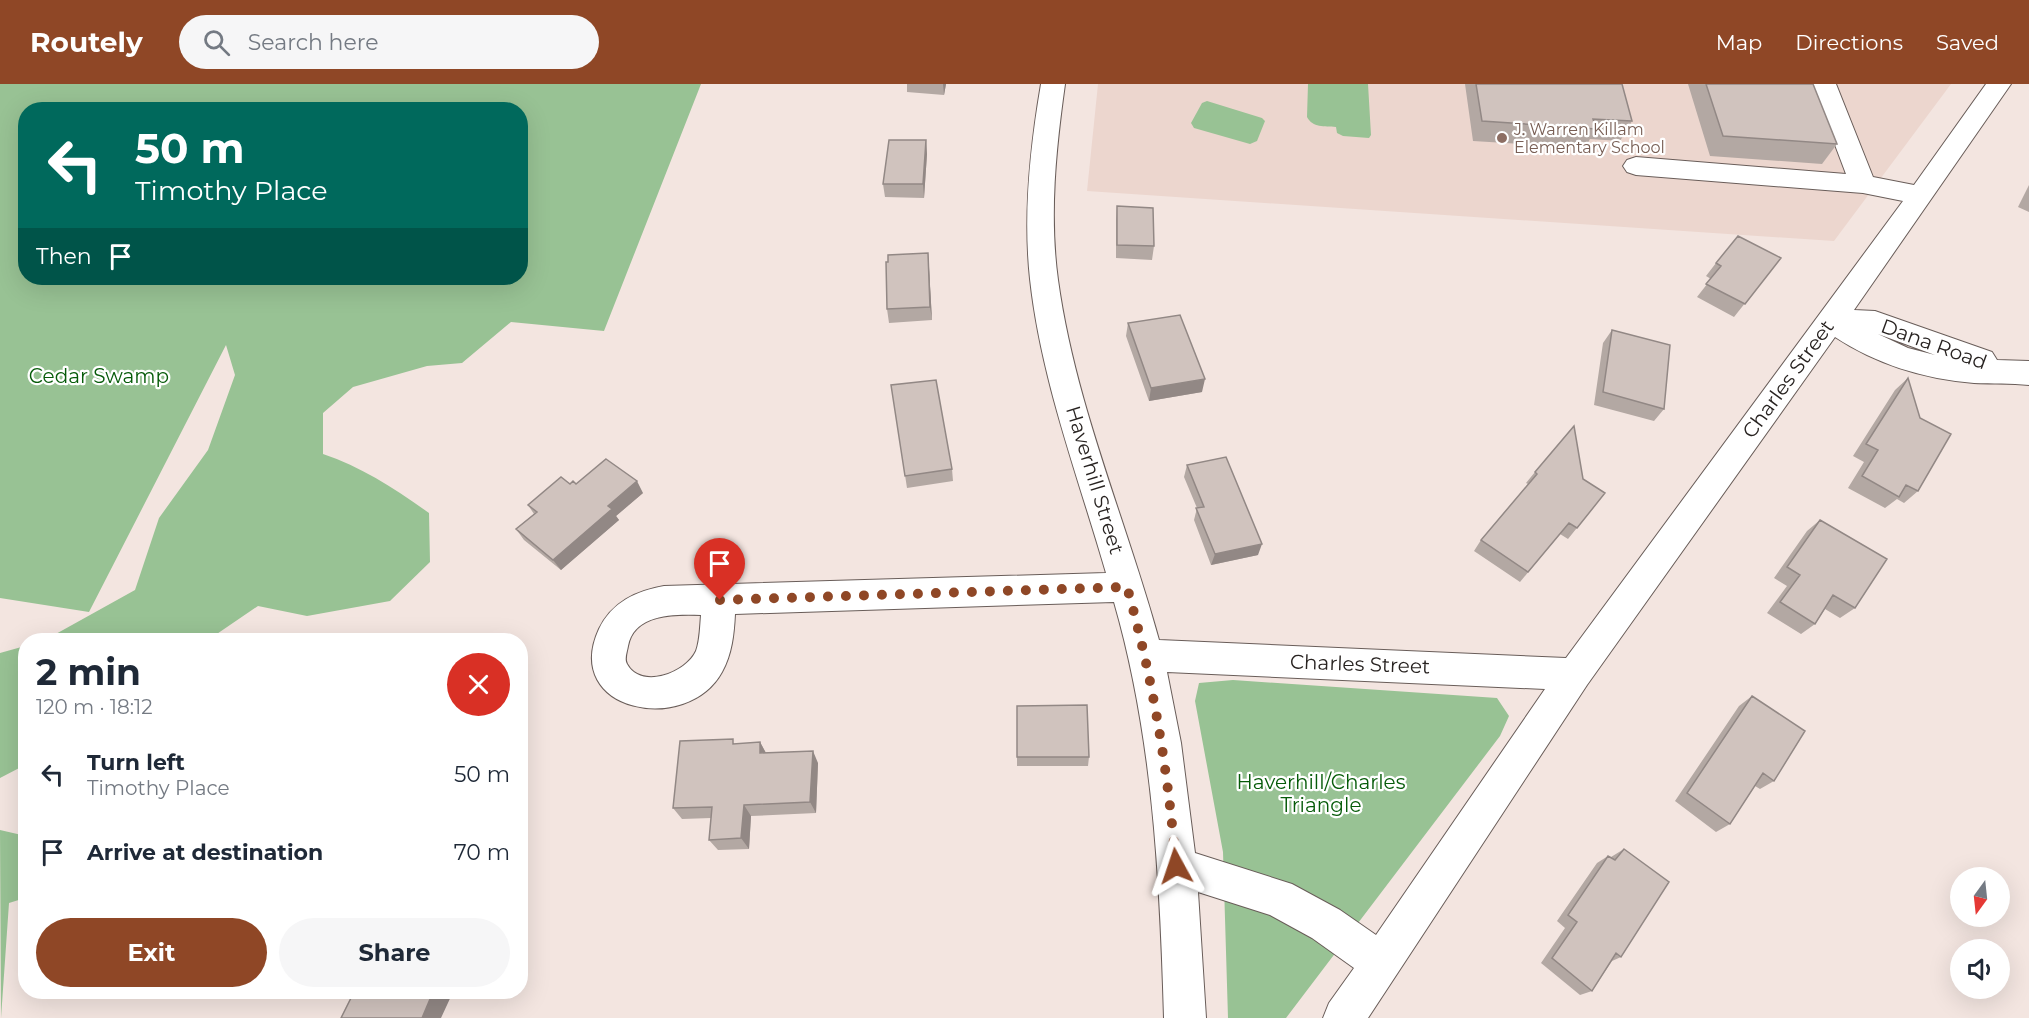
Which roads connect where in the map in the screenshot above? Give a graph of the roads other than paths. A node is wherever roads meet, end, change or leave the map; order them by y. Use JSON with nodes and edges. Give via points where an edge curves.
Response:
{"nodes":[{"id":1,"x":1053,"y":84,"type":"edge"},
{"id":2,"x":1824,"y":84,"type":"edge"},
{"id":3,"x":1999,"y":84,"type":"edge"},
{"id":4,"x":1636,"y":166,"type":"dead end"},
{"id":5,"x":1863,"y":184,"type":"junction"},
{"id":6,"x":1921,"y":195,"type":"junction"},
{"id":7,"x":1831,"y":319,"type":"junction"},
{"id":8,"x":2019,"y":372,"type":"edge"},
{"id":9,"x":1127,"y":587,"type":"junction"},
{"id":10,"x":720,"y":600,"type":"dead end"},
{"id":11,"x":1145,"y":655,"type":"junction"},
{"id":12,"x":1575,"y":674,"type":"junction"},
{"id":13,"x":1176,"y":866,"type":"junction"},
{"id":14,"x":1381,"y":963,"type":"junction"},
{"id":15,"x":1185,"y":1018,"type":"edge"},
{"id":16,"x":1344,"y":1018,"type":"edge"}],
"edges":[{"from":1,"to":9,"type":"street","name":"Haverhill Street","via":[[1041,202],[1049,312],[1084,449]]},
{"from":2,"to":5,"type":"street"},
{"from":3,"to":6,"type":"street","name":"Charles Street"},
{"from":4,"to":5,"type":"street"},
{"from":5,"to":6,"type":"street"},
{"from":6,"to":7,"type":"street","name":"Charles Street"},
{"from":7,"to":8,"type":"street","name":"Dana Road","via":[[1862,341],[1917,363]]},
{"from":7,"to":12,"type":"street","name":"Charles Street"},
{"from":9,"to":10,"type":"street"},
{"from":9,"to":11,"type":"street","name":"Haverhill Street"},
{"from":11,"to":12,"type":"street","name":"Charles Street"},
{"from":11,"to":13,"type":"street","name":"Haverhill Street","via":[[1163,746]]},
{"from":12,"to":14,"type":"street","name":"Charles Street"},
{"from":13,"to":14,"type":"street","via":[[1278,898],[1326,924]]},
{"from":13,"to":15,"type":"street","name":"Haverhill Street"},
{"from":14,"to":16,"type":"street","name":"Charles Street"}]}
